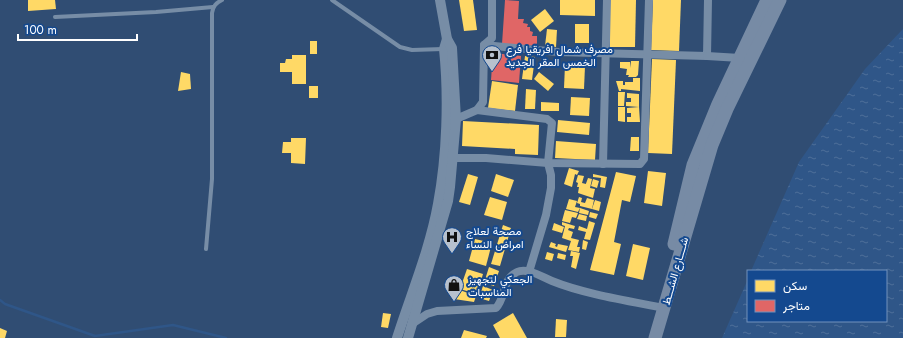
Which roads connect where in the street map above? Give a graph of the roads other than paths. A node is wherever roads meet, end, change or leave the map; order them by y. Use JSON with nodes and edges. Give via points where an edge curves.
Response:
{"nodes":[{"id":1,"x":222,"y":0,"type":"edge"},
{"id":2,"x":332,"y":0,"type":"edge"},
{"id":3,"x":440,"y":0,"type":"edge"},
{"id":4,"x":492,"y":0,"type":"edge"},
{"id":5,"x":607,"y":0,"type":"edge"},
{"id":6,"x":649,"y":0,"type":"edge"},
{"id":7,"x":708,"y":0,"type":"edge"},
{"id":8,"x":767,"y":0,"type":"edge"},
{"id":9,"x":780,"y":0,"type":"edge"},
{"id":10,"x":213,"y":7,"type":"junction"},
{"id":11,"x":55,"y":17,"type":"dead end"},
{"id":12,"x":448,"y":45,"type":"junction"},
{"id":13,"x":484,"y":46,"type":"junction"},
{"id":14,"x":606,"y":54,"type":"junction"},
{"id":15,"x":647,"y":54,"type":"junction"},
{"id":16,"x":707,"y":56,"type":"junction"},
{"id":17,"x":740,"y":58,"type":"junction"},
{"id":18,"x":722,"y":107,"type":"junction"},
{"id":19,"x":477,"y":110,"type":"junction"},
{"id":20,"x":456,"y":119,"type":"junction"},
{"id":21,"x":453,"y":158,"type":"junction"},
{"id":22,"x":548,"y":163,"type":"junction"},
{"id":23,"x":603,"y":164,"type":"junction"},
{"id":24,"x":206,"y":249,"type":"dead end"},
{"id":25,"x":529,"y":272,"type":"junction"},
{"id":26,"x":661,"y":311,"type":"junction"},
{"id":27,"x":412,"y":324,"type":"junction"},
{"id":28,"x":397,"y":338,"type":"edge"},
{"id":29,"x":408,"y":338,"type":"edge"},
{"id":30,"x":655,"y":338,"type":"edge"}],
"edges":[{"from":1,"to":10,"type":"lane"},
{"from":2,"to":12,"type":"lane","via":[[400,47],[412,50]]},
{"from":3,"to":12,"type":"street"},
{"from":4,"to":13,"type":"street","via":[[492,38]]},
{"from":5,"to":14,"type":"street"},
{"from":6,"to":15,"type":"street"},
{"from":7,"to":16,"type":"street"},
{"from":8,"to":17,"type":"main road","name":"شــــارع الشـــط"},
{"from":9,"to":18,"type":"main road","name":"شــــارع الشـــط"},
{"from":10,"to":11,"type":"lane"},
{"from":10,"to":24,"type":"lane","via":[[212,179]]},
{"from":12,"to":20,"type":"street"},
{"from":12,"to":28,"type":"street","via":[[446,124],[438,204]]},
{"from":13,"to":14,"type":"street"},
{"from":13,"to":19,"type":"street","via":[[484,97]]},
{"from":14,"to":15,"type":"street"},
{"from":14,"to":23,"type":"street"},
{"from":15,"to":16,"type":"street"},
{"from":15,"to":23,"type":"street","via":[[644,159],[638,165]]},
{"from":16,"to":17,"type":"street"},
{"from":17,"to":18,"type":"main road","name":"شــــارع الشـــط"},
{"from":18,"to":26,"type":"main road","name":"شــــارع الشـــط","via":[[693,165]]},
{"from":19,"to":20,"type":"street"},
{"from":19,"to":22,"type":"street","via":[[550,120],[552,125]]},
{"from":20,"to":21,"type":"street"},
{"from":21,"to":22,"type":"street"},
{"from":21,"to":27,"type":"street","via":[[448,201]]},
{"from":22,"to":23,"type":"street"},
{"from":22,"to":25,"type":"street","via":[[551,175],[550,194]]},
{"from":25,"to":26,"type":"street","via":[[554,282]]},
{"from":25,"to":27,"type":"street","via":[[522,270],[511,277],[506,283],[499,305],[493,309],[437,311]]},
{"from":26,"to":30,"type":"main road","name":"شــــارع الشـــط"},
{"from":27,"to":29,"type":"street"}]}
